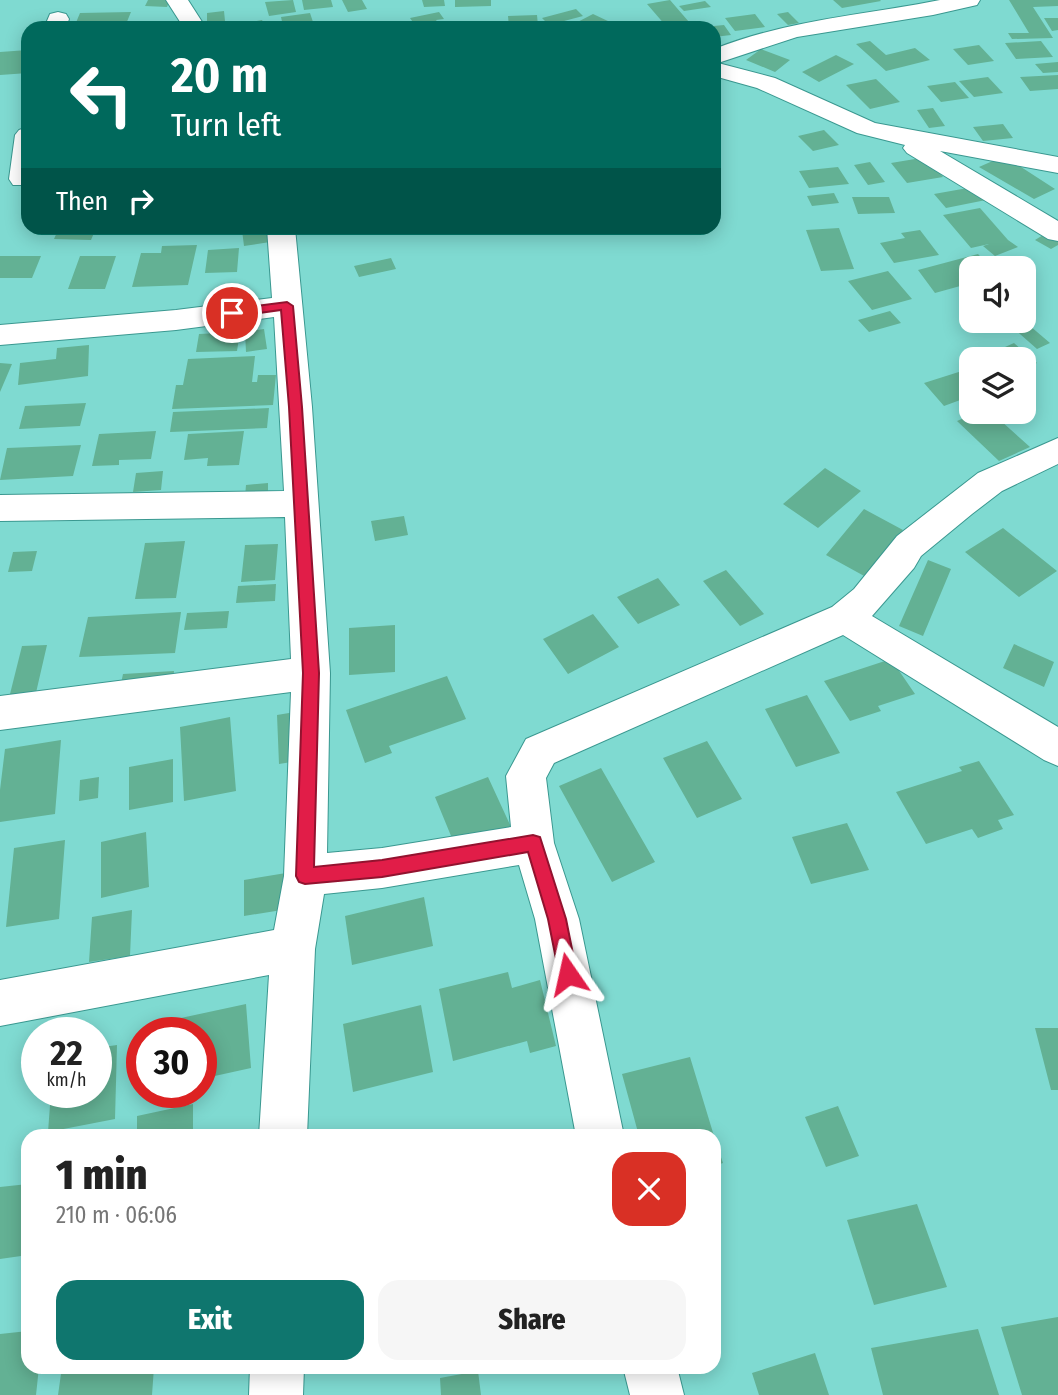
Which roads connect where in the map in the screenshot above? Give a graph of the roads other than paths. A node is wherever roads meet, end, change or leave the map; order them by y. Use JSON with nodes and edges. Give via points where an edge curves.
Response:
{"nodes":[{"id":1,"x":177,"y":0,"type":"edge"},
{"id":2,"x":969,"y":0,"type":"edge"},
{"id":3,"x":190,"y":21,"type":"edge"},
{"id":4,"x":721,"y":54,"type":"edge"},
{"id":5,"x":721,"y":71,"type":"edge"},
{"id":6,"x":897,"y":136,"type":"junction"},
{"id":7,"x":1058,"y":165,"type":"edge"},
{"id":8,"x":1058,"y":233,"type":"edge"},
{"id":9,"x":282,"y":235,"type":"edge"},
{"id":10,"x":287,"y":306,"type":"junction"},
{"id":11,"x":0,"y":335,"type":"edge"},
{"id":12,"x":1058,"y":450,"type":"edge"},
{"id":13,"x":301,"y":504,"type":"junction"},
{"id":14,"x":0,"y":508,"type":"edge"},
{"id":15,"x":845,"y":618,"type":"junction"},
{"id":16,"x":311,"y":673,"type":"junction"},
{"id":17,"x":0,"y":713,"type":"edge"},
{"id":18,"x":1058,"y":748,"type":"edge"},
{"id":19,"x":533,"y":843,"type":"junction"},
{"id":20,"x":305,"y":876,"type":"junction"},
{"id":21,"x":293,"y":949,"type":"junction"},
{"id":22,"x":0,"y":1003,"type":"edge"},
{"id":23,"x":283,"y":1129,"type":"edge"},
{"id":24,"x":599,"y":1129,"type":"edge"},
{"id":25,"x":277,"y":1374,"type":"edge"},
{"id":26,"x":652,"y":1374,"type":"edge"},
{"id":27,"x":276,"y":1395,"type":"edge"},
{"id":28,"x":657,"y":1395,"type":"edge"}],
"edges":[{"from":1,"to":3,"type":"street"},
{"from":2,"to":4,"type":"street","via":[[820,25]]},
{"from":5,"to":6,"type":"street","via":[[766,83],[866,128]]},
{"from":6,"to":7,"type":"street"},
{"from":6,"to":8,"type":"street"},
{"from":9,"to":10,"type":"street"},
{"from":10,"to":11,"type":"street"},
{"from":10,"to":13,"type":"street"},
{"from":12,"to":15,"type":"street","via":[[990,482],[909,546],[867,599]]},
{"from":13,"to":14,"type":"street"},
{"from":13,"to":16,"type":"street"},
{"from":15,"to":18,"type":"street"},
{"from":15,"to":19,"type":"street","via":[[540,751],[526,776]]},
{"from":16,"to":17,"type":"street"},
{"from":16,"to":20,"type":"street"},
{"from":19,"to":20,"type":"street"},
{"from":19,"to":24,"type":"street","via":[[557,919]]},
{"from":20,"to":21,"type":"street"},
{"from":21,"to":22,"type":"street"},
{"from":21,"to":23,"type":"street"},
{"from":25,"to":27,"type":"street"},
{"from":26,"to":28,"type":"street"}]}
